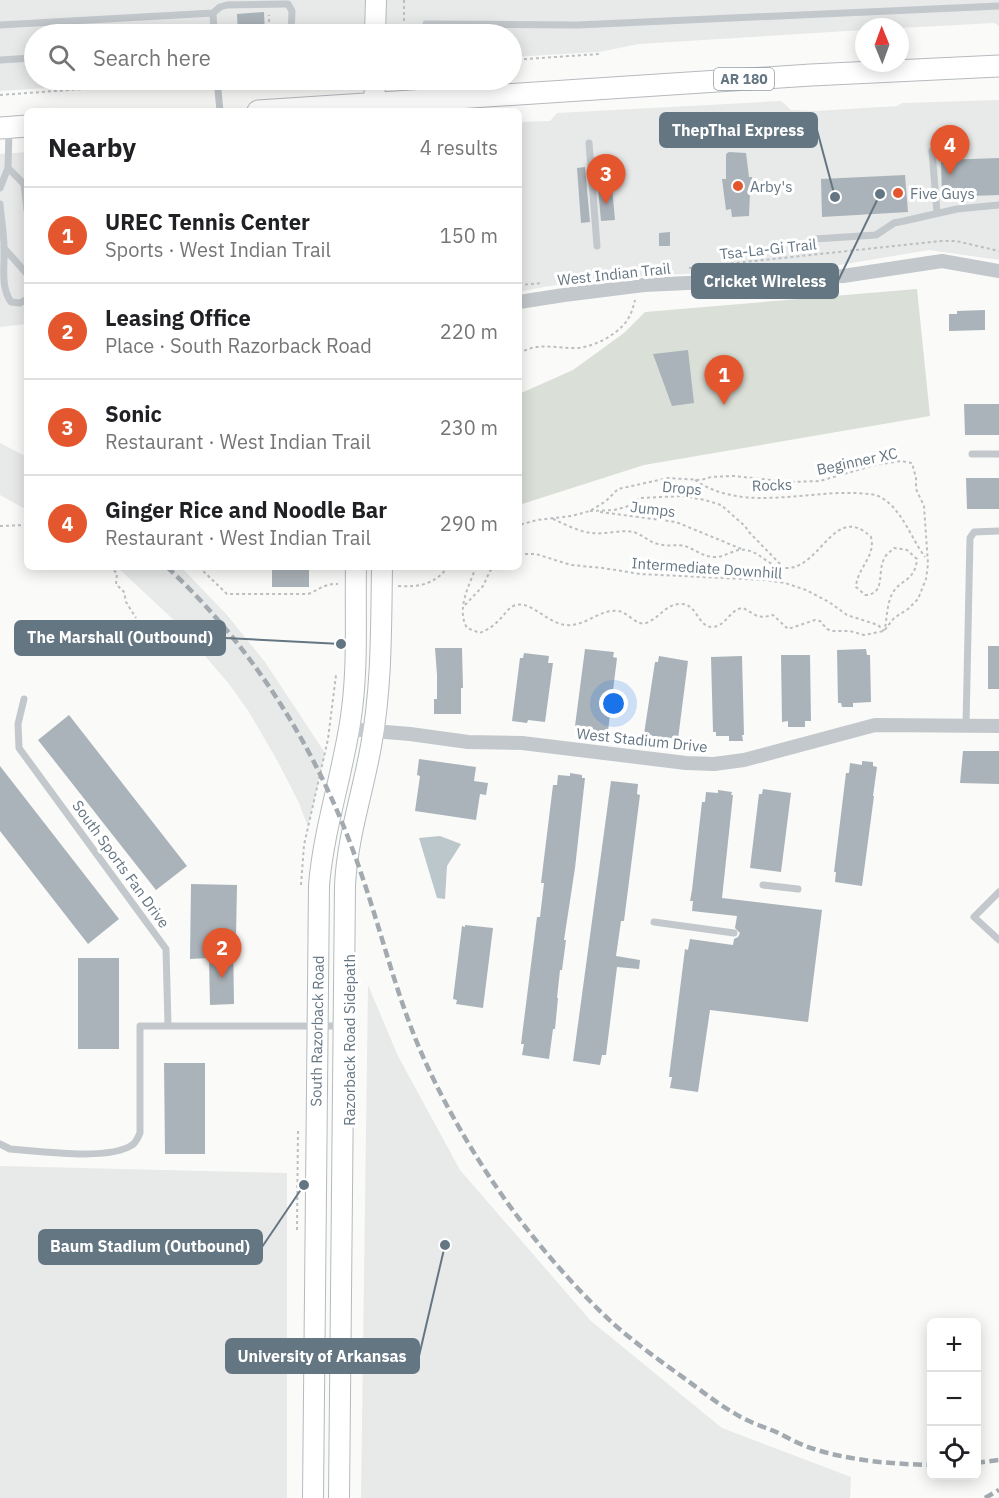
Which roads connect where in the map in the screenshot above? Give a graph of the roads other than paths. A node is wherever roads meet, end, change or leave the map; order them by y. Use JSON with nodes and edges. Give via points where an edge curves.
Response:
{"nodes":[{"id":1,"x":376,"y":0,"type":"edge"},
{"id":2,"x":999,"y":6,"type":"edge"},
{"id":3,"x":213,"y":14,"type":"junction"},
{"id":4,"x":214,"y":24,"type":"edge"},
{"id":5,"x":291,"y":24,"type":"edge"},
{"id":6,"x":375,"y":24,"type":"edge"},
{"id":7,"x":0,"y":25,"type":"edge"},
{"id":8,"x":522,"y":25,"type":"edge"},
{"id":9,"x":24,"y":59,"type":"edge"},
{"id":10,"x":0,"y":60,"type":"edge"},
{"id":11,"x":999,"y":66,"type":"edge"},
{"id":12,"x":218,"y":90,"type":"edge"},
{"id":13,"x":375,"y":90,"type":"edge"},
{"id":14,"x":374,"y":107,"type":"edge"},
{"id":15,"x":219,"y":108,"type":"edge"},
{"id":16,"x":345,"y":108,"type":"edge"},
{"id":17,"x":12,"y":127,"type":"edge"},
{"id":18,"x":589,"y":143,"type":"dead end"},
{"id":19,"x":932,"y":151,"type":"dead end"},
{"id":20,"x":8,"y":168,"type":"junction"},
{"id":21,"x":24,"y":184,"type":"edge"},
{"id":22,"x":0,"y":188,"type":"edge"},
{"id":23,"x":0,"y":204,"type":"edge"},
{"id":24,"x":999,"y":205,"type":"edge"},
{"id":25,"x":937,"y":213,"type":"junction"},
{"id":26,"x":815,"y":238,"type":"dead end"},
{"id":27,"x":597,"y":246,"type":"dead end"},
{"id":28,"x":4,"y":248,"type":"junction"},
{"id":29,"x":24,"y":271,"type":"edge"},
{"id":30,"x":999,"y":271,"type":"edge"},
{"id":31,"x":24,"y":301,"type":"edge"},
{"id":32,"x":522,"y":302,"type":"edge"},
{"id":33,"x":972,"y":454,"type":"dead end"},
{"id":34,"x":999,"y":454,"type":"edge"},
{"id":35,"x":999,"y":531,"type":"edge"},
{"id":36,"x":356,"y":576,"type":"edge"},
{"id":37,"x":382,"y":576,"type":"edge"},
{"id":38,"x":24,"y":699,"type":"dead end"},
{"id":39,"x":966,"y":725,"type":"junction"},
{"id":40,"x":999,"y":726,"type":"edge"},
{"id":41,"x":349,"y":729,"type":"junction"},
{"id":42,"x":374,"y":731,"type":"junction"},
{"id":43,"x":763,"y":885,"type":"dead end"},
{"id":44,"x":798,"y":889,"type":"dead end"},
{"id":45,"x":999,"y":892,"type":"edge"},
{"id":46,"x":654,"y":922,"type":"dead end"},
{"id":47,"x":735,"y":933,"type":"dead end"},
{"id":48,"x":999,"y":940,"type":"edge"},
{"id":49,"x":168,"y":1026,"type":"junction"},
{"id":50,"x":317,"y":1026,"type":"junction"},
{"id":51,"x":343,"y":1026,"type":"junction"},
{"id":52,"x":0,"y":1144,"type":"edge"},
{"id":53,"x":313,"y":1498,"type":"edge"},
{"id":54,"x":339,"y":1498,"type":"edge"}],
"edges":[{"from":1,"to":6,"type":"main road"},
{"from":2,"to":8,"type":"lane"},
{"from":3,"to":4,"type":"lane"},
{"from":3,"to":5,"type":"lane","via":[[227,5],[288,4]]},
{"from":3,"to":7,"type":"lane"},
{"from":9,"to":10,"type":"lane"},
{"from":11,"to":14,"type":"main road","number":"AR 180","via":[[811,75]]},
{"from":12,"to":15,"type":"lane"},
{"from":13,"to":14,"type":"main road"},
{"from":14,"to":16,"type":"main road","number":"AR 180"},
{"from":17,"to":20,"type":"lane"},
{"from":18,"to":27,"type":"lane"},
{"from":19,"to":25,"type":"lane"},
{"from":20,"to":21,"type":"lane"},
{"from":20,"to":22,"type":"lane"},
{"from":23,"to":28,"type":"lane"},
{"from":24,"to":25,"type":"lane"},
{"from":25,"to":26,"type":"lane","via":[[894,223],[876,235]]},
{"from":28,"to":29,"type":"lane"},
{"from":28,"to":31,"type":"lane","via":[[6,295],[11,302]]},
{"from":30,"to":32,"type":"street","name":"West Indian Trail","via":[[942,261],[818,278],[634,287]]},
{"from":33,"to":34,"type":"lane"},
{"from":35,"to":39,"type":"lane","via":[[974,532],[970,538]]},
{"from":36,"to":41,"type":"main road","name":"South Razorback Road"},
{"from":37,"to":42,"type":"main road","name":"South Razorback Road","via":[[380,676]]},
{"from":38,"to":49,"type":"lane","name":"South Sports Fan Drive","via":[[18,724],[19,748],[166,949]]},
{"from":39,"to":40,"type":"street","name":"West Stadium Drive"},
{"from":39,"to":42,"type":"street","name":"West Stadium Drive","via":[[875,725],[744,760],[714,764]]},
{"from":41,"to":42,"type":"street","name":"West Stadium Drive"},
{"from":41,"to":50,"type":"main road","name":"South Razorback Road","via":[[321,865]]},
{"from":42,"to":51,"type":"main road","name":"South Razorback Road","via":[[346,868]]},
{"from":43,"to":44,"type":"lane"},
{"from":45,"to":48,"type":"lane","via":[[974,917]]},
{"from":46,"to":47,"type":"lane"},
{"from":49,"to":50,"type":"lane"},
{"from":49,"to":52,"type":"lane","via":[[140,1026],[140,1133],[133,1144],[97,1154],[10,1149]]},
{"from":50,"to":51,"type":"lane"},
{"from":50,"to":53,"type":"main road","name":"South Razorback Road"},
{"from":51,"to":54,"type":"main road","name":"South Razorback Road"}]}
